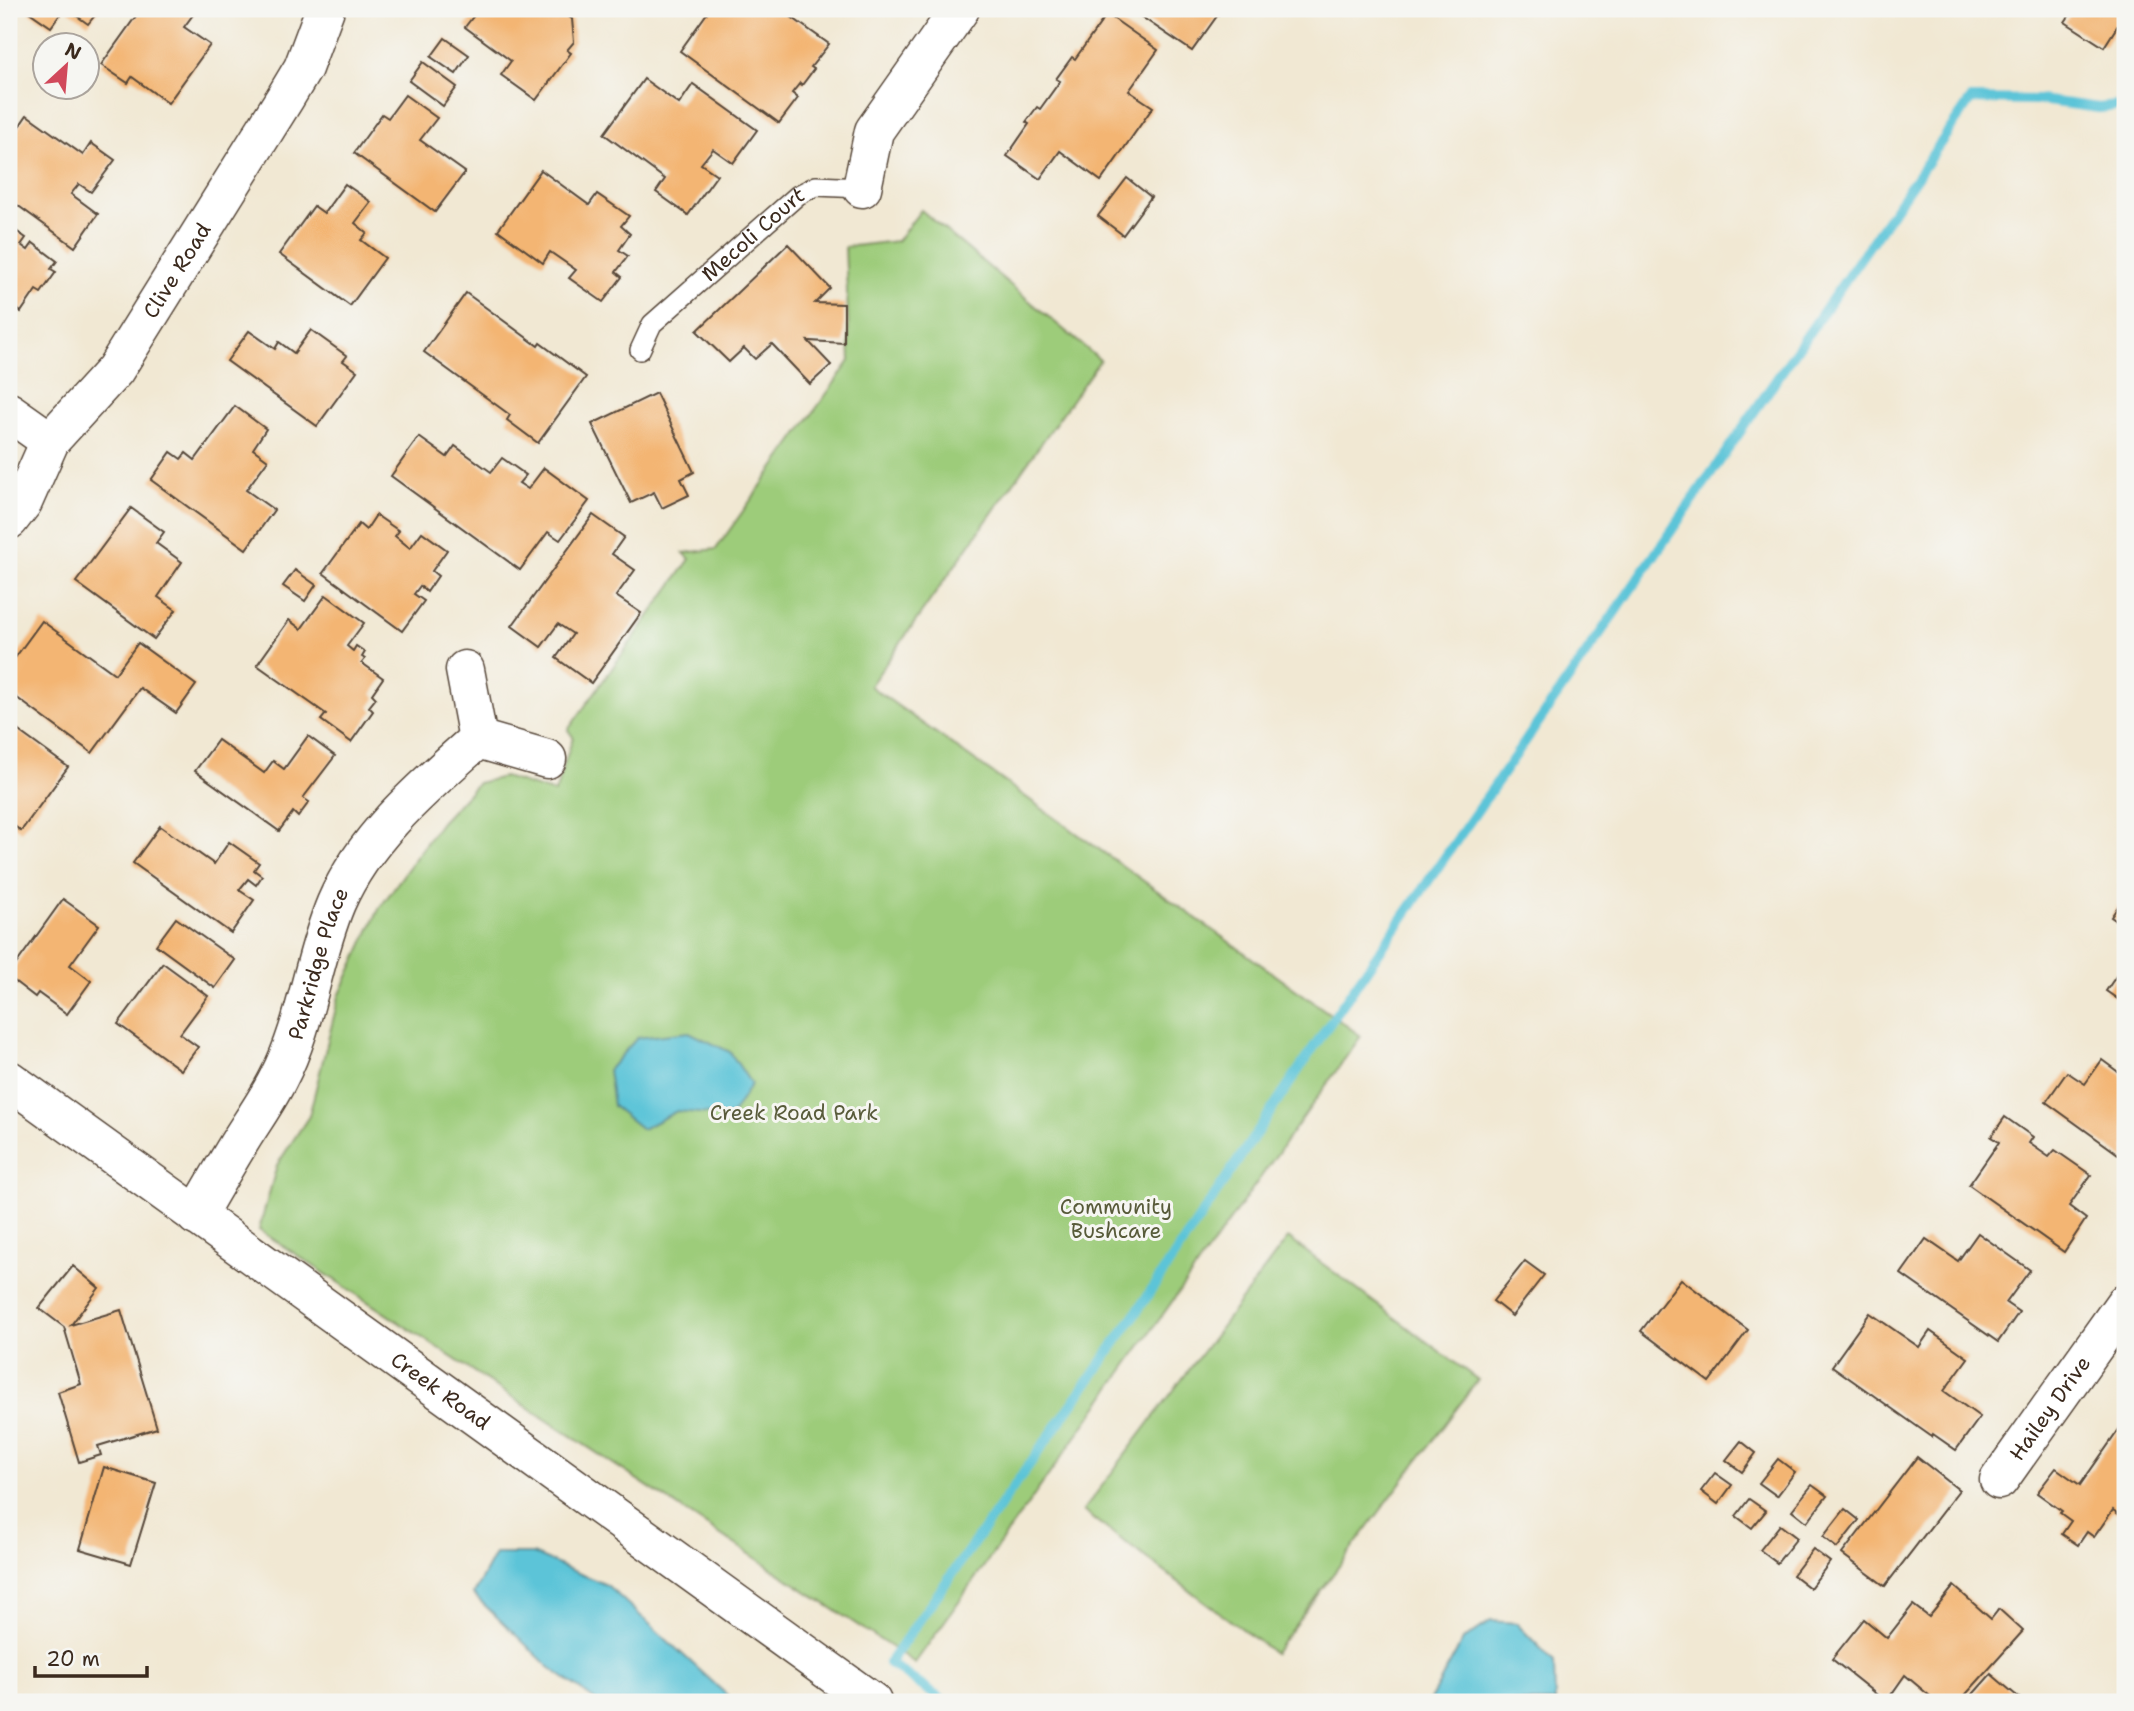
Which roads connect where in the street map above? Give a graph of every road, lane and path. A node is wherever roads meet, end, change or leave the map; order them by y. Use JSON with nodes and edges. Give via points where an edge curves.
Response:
{"nodes":[{"id":1,"x":323,"y":9,"type":"edge"},
{"id":2,"x":960,"y":9,"type":"edge"},
{"id":3,"x":862,"y":188,"type":"joint"},
{"id":4,"x":640,"y":349,"type":"dead end"},
{"id":5,"x":9,"y":412,"type":"edge"},
{"id":6,"x":50,"y":442,"type":"junction"},
{"id":7,"x":9,"y":520,"type":"edge"},
{"id":8,"x":464,"y":670,"type":"dead end"},
{"id":9,"x":478,"y":739,"type":"junction"},
{"id":10,"x":547,"y":759,"type":"dead end"},
{"id":11,"x":9,"y":1080,"type":"edge"},
{"id":12,"x":196,"y":1216,"type":"junction"},
{"id":13,"x":2125,"y":1305,"type":"edge"},
{"id":14,"x":1999,"y":1480,"type":"dead end"},
{"id":15,"x":872,"y":1702,"type":"edge"}],
"edges":[{"from":1,"to":6,"type":"street","name":"Clive Road","via":[[303,68],[115,370]]},
{"from":2,"to":3,"type":"street","name":"Mecoli Court","via":[[874,131]]},
{"from":3,"to":4,"type":"lane","name":"Mecoli Court","via":[[816,186],[798,195],[652,324]]},
{"from":5,"to":6,"type":"street"},
{"from":6,"to":7,"type":"street","name":"Clive Road","via":[[23,502]]},
{"from":8,"to":9,"type":"street"},
{"from":9,"to":10,"type":"street"},
{"from":9,"to":12,"type":"street","name":"Parkridge Place","via":[[382,829],[355,870],[337,901],[298,1032],[279,1079]]},
{"from":11,"to":12,"type":"street","name":"Creek Road"},
{"from":12,"to":15,"type":"street","name":"Creek Road"},
{"from":13,"to":14,"type":"street","name":"Hailey Drive"}]}
